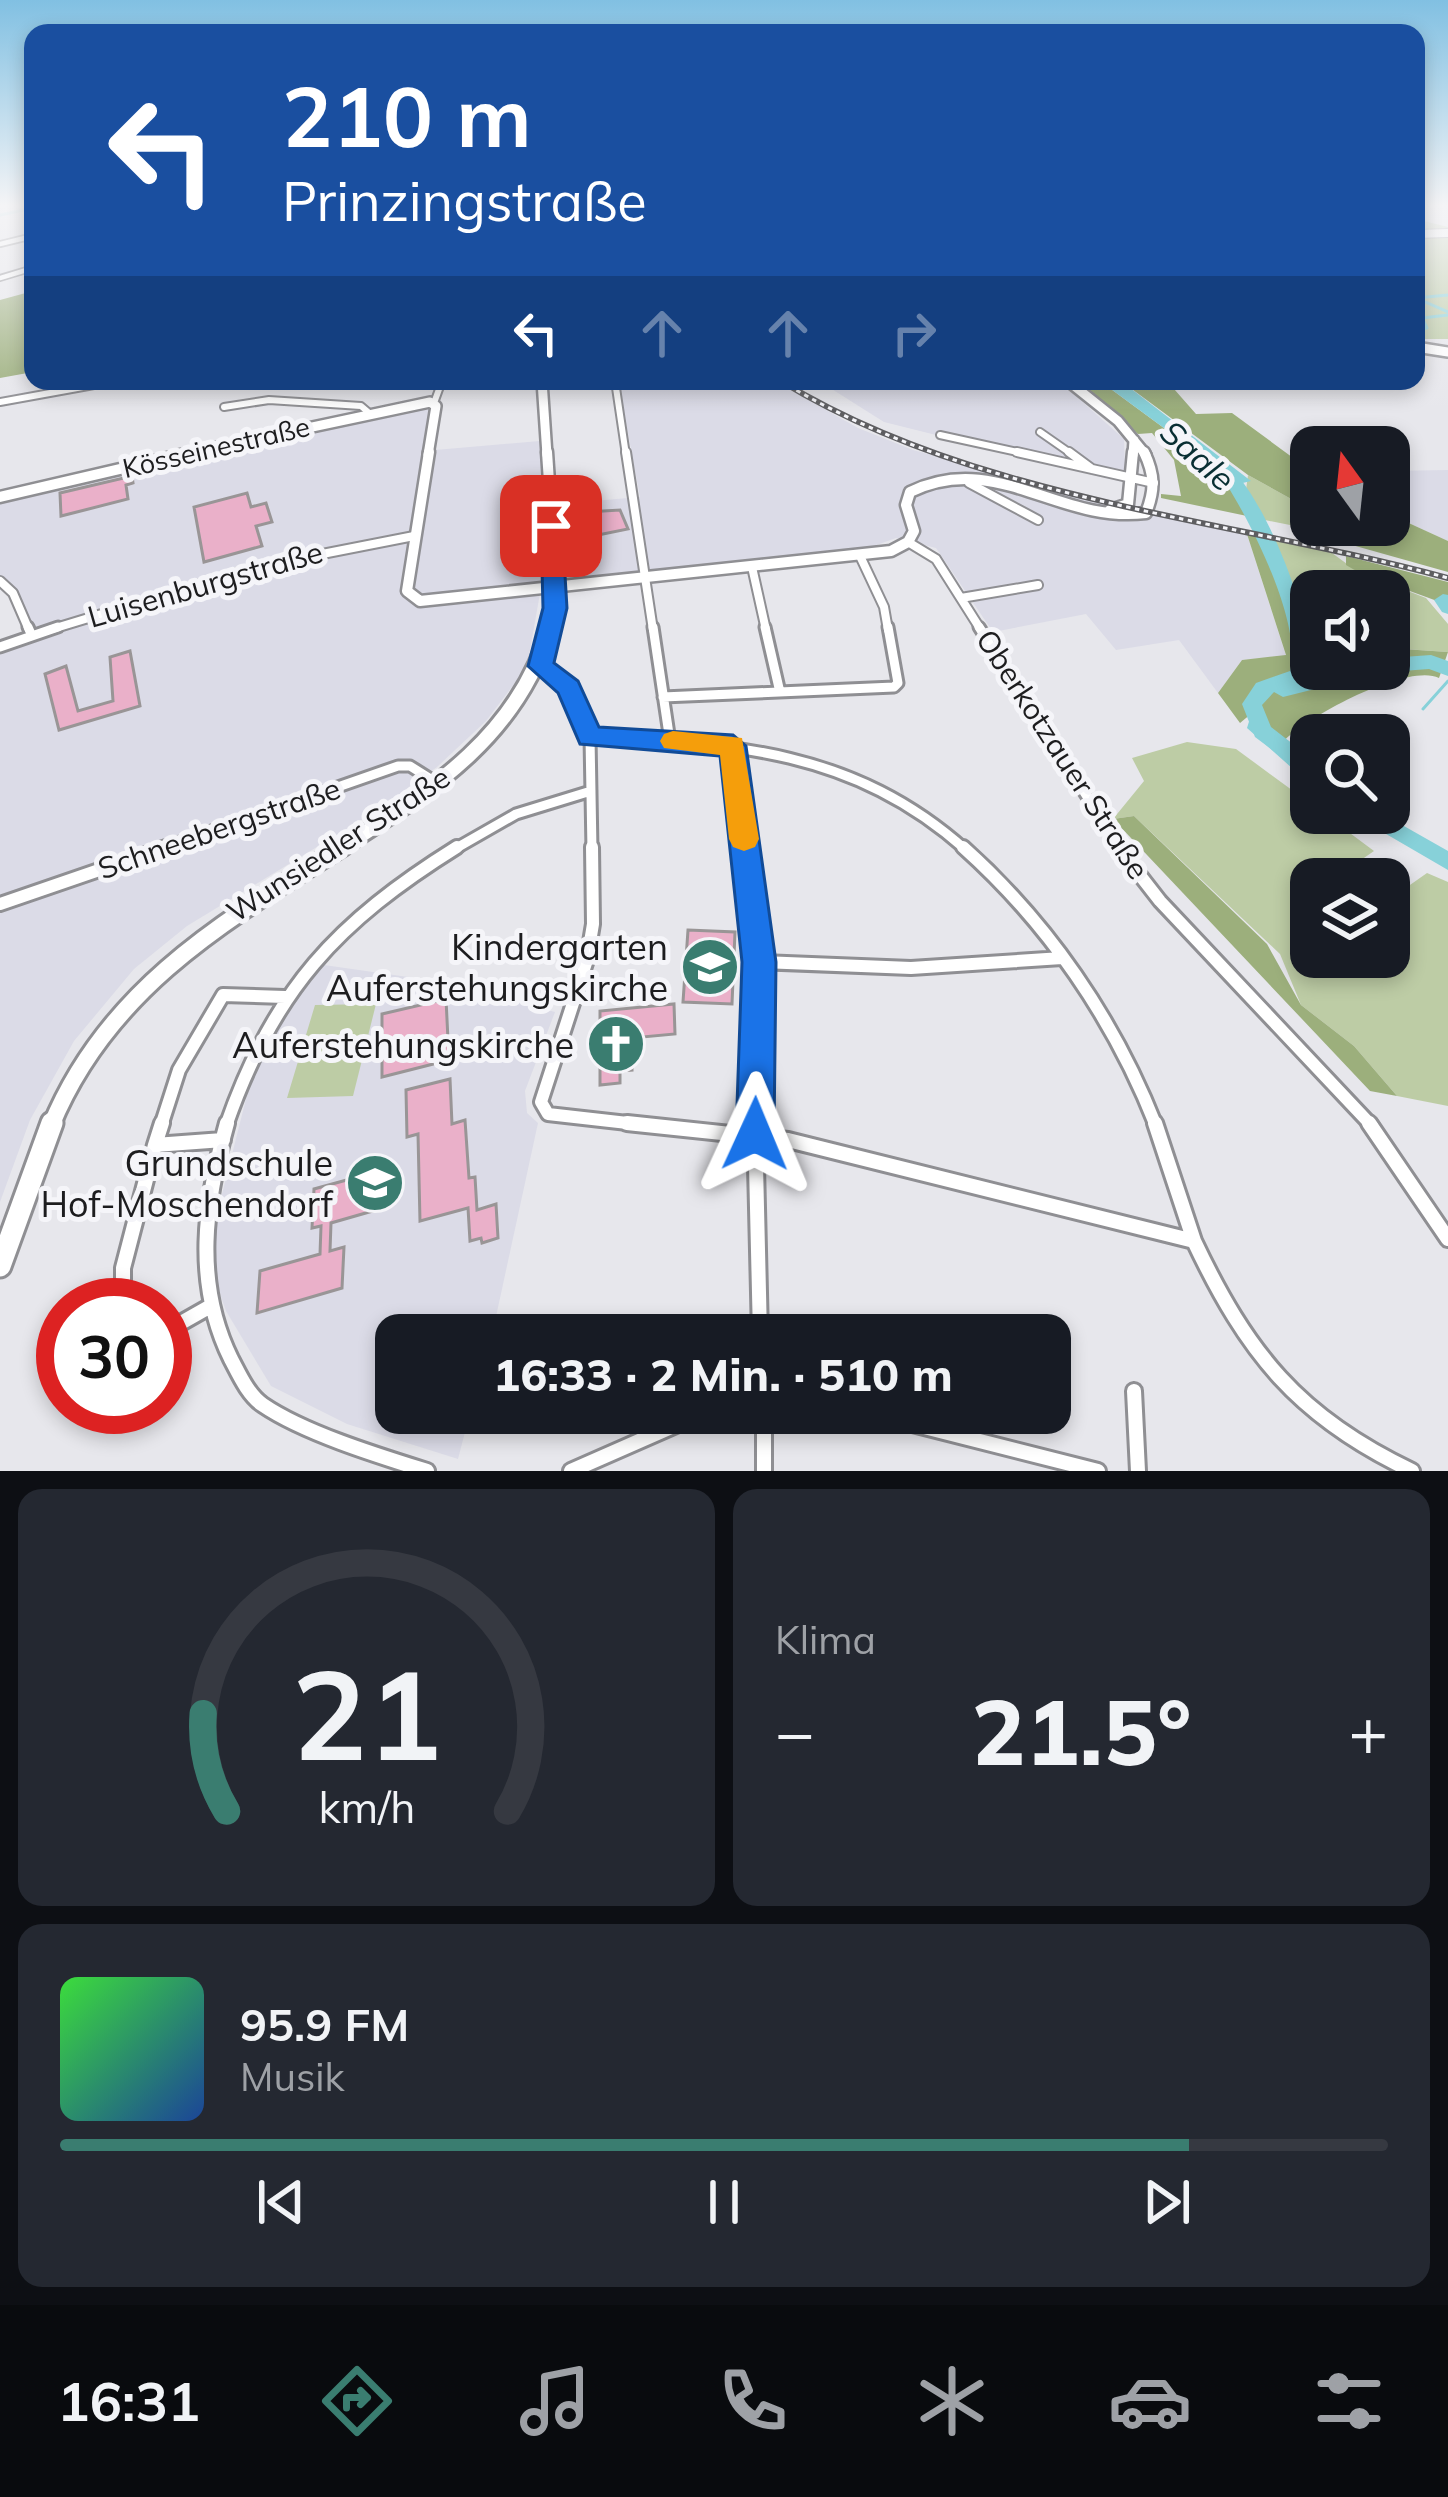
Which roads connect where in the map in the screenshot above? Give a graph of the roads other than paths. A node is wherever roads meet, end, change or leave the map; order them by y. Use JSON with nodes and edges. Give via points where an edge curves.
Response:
{"nodes":[{"id":1,"x":66,"y":390,"type":"edge"},
{"id":2,"x":439,"y":390,"type":"edge"},
{"id":3,"x":543,"y":390,"type":"edge"},
{"id":4,"x":616,"y":390,"type":"edge"},
{"id":5,"x":1078,"y":390,"type":"edge"},
{"id":6,"x":0,"y":402,"type":"edge"},
{"id":7,"x":434,"y":403,"type":"junction"},
{"id":8,"x":224,"y":407,"type":"dead end"},
{"id":9,"x":368,"y":412,"type":"junction"},
{"id":10,"x":1040,"y":432,"type":"dead end"},
{"id":11,"x":940,"y":435,"type":"dead end"},
{"id":12,"x":1134,"y":440,"type":"junction"},
{"id":13,"x":1092,"y":470,"type":"junction"},
{"id":14,"x":954,"y":477,"type":"junction"},
{"id":15,"x":1133,"y":478,"type":"junction"},
{"id":16,"x":1154,"y":483,"type":"junction"},
{"id":17,"x":0,"y":497,"type":"edge"},
{"id":18,"x":1062,"y":501,"type":"junction"},
{"id":19,"x":1038,"y":520,"type":"dead end"},
{"id":20,"x":414,"y":536,"type":"junction"},
{"id":21,"x":908,"y":542,"type":"junction"},
{"id":22,"x":860,"y":556,"type":"junction"},
{"id":23,"x":752,"y":567,"type":"junction"},
{"id":24,"x":647,"y":578,"type":"junction"},
{"id":25,"x":0,"y":581,"type":"edge"},
{"id":26,"x":1037,"y":586,"type":"dead end"},
{"id":27,"x":555,"y":587,"type":"junction"},
{"id":28,"x":961,"y":598,"type":"junction"},
{"id":29,"x":32,"y":636,"type":"junction"},
{"id":30,"x":0,"y":647,"type":"edge"},
{"id":31,"x":540,"y":666,"type":"junction"},
{"id":32,"x":779,"y":688,"type":"junction"},
{"id":33,"x":663,"y":697,"type":"junction"},
{"id":34,"x":590,"y":737,"type":"junction"},
{"id":35,"x":670,"y":741,"type":"junction"},
{"id":36,"x":733,"y":746,"type":"junction"},
{"id":37,"x":437,"y":783,"type":"junction"},
{"id":38,"x":591,"y":791,"type":"junction"},
{"id":39,"x":0,"y":904,"type":"edge"},
{"id":40,"x":1061,"y":958,"type":"junction"},
{"id":41,"x":759,"y":962,"type":"junction"},
{"id":42,"x":285,"y":997,"type":"junction"},
{"id":43,"x":755,"y":1134,"type":"junction"},
{"id":44,"x":223,"y":1140,"type":"junction"},
{"id":45,"x":155,"y":1144,"type":"junction"},
{"id":46,"x":1448,"y":1239,"type":"edge"},
{"id":47,"x":1194,"y":1241,"type":"junction"},
{"id":48,"x":0,"y":1266,"type":"edge"},
{"id":49,"x":123,"y":1278,"type":"edge"},
{"id":50,"x":209,"y":1306,"type":"junction"},
{"id":51,"x":759,"y":1314,"type":"edge"},
{"id":52,"x":192,"y":1316,"type":"edge"},
{"id":53,"x":1134,"y":1391,"type":"dead end"},
{"id":54,"x":655,"y":1434,"type":"edge"},
{"id":55,"x":764,"y":1434,"type":"edge"},
{"id":56,"x":952,"y":1434,"type":"edge"},
{"id":57,"x":427,"y":1471,"type":"edge"},
{"id":58,"x":571,"y":1471,"type":"edge"},
{"id":59,"x":764,"y":1471,"type":"edge"},
{"id":60,"x":1098,"y":1471,"type":"edge"},
{"id":61,"x":1138,"y":1471,"type":"edge"},
{"id":62,"x":1412,"y":1471,"type":"edge"}],
"edges":[{"from":1,"to":6,"type":"street"},
{"from":2,"to":7,"type":"street"},
{"from":3,"to":27,"type":"street","name":"Wunsiedler Straße"},
{"from":4,"to":24,"type":"street"},
{"from":5,"to":12,"type":"street"},
{"from":7,"to":9,"type":"street","name":"Kösseinestraße"},
{"from":7,"to":20,"type":"street"},
{"from":8,"to":9,"type":"street","via":[[284,400]]},
{"from":9,"to":17,"type":"street","name":"Kösseinestraße"},
{"from":10,"to":13,"type":"street"},
{"from":11,"to":13,"type":"street"},
{"from":12,"to":15,"type":"street"},
{"from":12,"to":16,"type":"street"},
{"from":13,"to":15,"type":"street"},
{"from":14,"to":18,"type":"street"},
{"from":14,"to":19,"type":"street"},
{"from":14,"to":21,"type":"street","via":[[910,492]]},
{"from":15,"to":16,"type":"street"},
{"from":15,"to":18,"type":"street","via":[[1124,508]]},
{"from":16,"to":18,"type":"street","via":[[1150,509],[1139,516]]},
{"from":20,"to":27,"type":"street","via":[[407,591],[420,601]]},
{"from":20,"to":29,"type":"street","name":"Luisenburgstraße","via":[[282,561]]},
{"from":21,"to":22,"type":"street"},
{"from":21,"to":28,"type":"street","name":"Oberkotzauer Straße","via":[[936,559]]},
{"from":22,"to":23,"type":"street"},
{"from":22,"to":32,"type":"street","via":[[884,607],[898,682],[889,690]]},
{"from":23,"to":24,"type":"street"},
{"from":23,"to":32,"type":"street"},
{"from":24,"to":27,"type":"street"},
{"from":24,"to":33,"type":"street"},
{"from":25,"to":29,"type":"street"},
{"from":26,"to":28,"type":"street"},
{"from":27,"to":31,"type":"street","name":"Wunsiedler Straße"},
{"from":28,"to":46,"type":"street","name":"Oberkotzauer Straße","via":[[1160,901],[1378,1132]]},
{"from":29,"to":30,"type":"street","name":"Luisenburgstraße"},
{"from":31,"to":34,"type":"street","via":[[568,688]]},
{"from":31,"to":37,"type":"street","name":"Wunsiedler Straße","via":[[484,742]]},
{"from":32,"to":33,"type":"street"},
{"from":33,"to":35,"type":"street"},
{"from":34,"to":35,"type":"street"},
{"from":34,"to":38,"type":"street"},
{"from":35,"to":36,"type":"street"},
{"from":36,"to":40,"type":"street","via":[[838,772],[908,806],[979,862]]},
{"from":36,"to":41,"type":"street"},
{"from":37,"to":39,"type":"street","name":"Schneebergstraße","via":[[398,766]]},
{"from":37,"to":48,"type":"street","name":"Wunsiedler Straße","via":[[183,946],[146,983],[74,1079]]},
{"from":38,"to":42,"type":"street","via":[[502,819],[444,854],[318,954]]},
{"from":38,"to":43,"type":"street","via":[[593,924],[541,1102],[548,1114]]},
{"from":40,"to":41,"type":"street","via":[[878,969]]},
{"from":40,"to":47,"type":"street","via":[[1145,1098]]},
{"from":41,"to":43,"type":"street"},
{"from":42,"to":44,"type":"street"},
{"from":42,"to":45,"type":"street","via":[[223,995],[179,1070]]},
{"from":43,"to":47,"type":"street"},
{"from":43,"to":51,"type":"street"},
{"from":44,"to":45,"type":"street"},
{"from":44,"to":50,"type":"street","via":[[206,1222]]},
{"from":45,"to":49,"type":"street"},
{"from":47,"to":62,"type":"street","via":[[1241,1331],[1303,1409]]},
{"from":50,"to":52,"type":"street"},
{"from":50,"to":57,"type":"street","via":[[227,1356],[259,1402],[355,1450]]},
{"from":53,"to":61,"type":"street"},
{"from":54,"to":58,"type":"street"},
{"from":55,"to":59,"type":"street"},
{"from":56,"to":60,"type":"street"}]}
